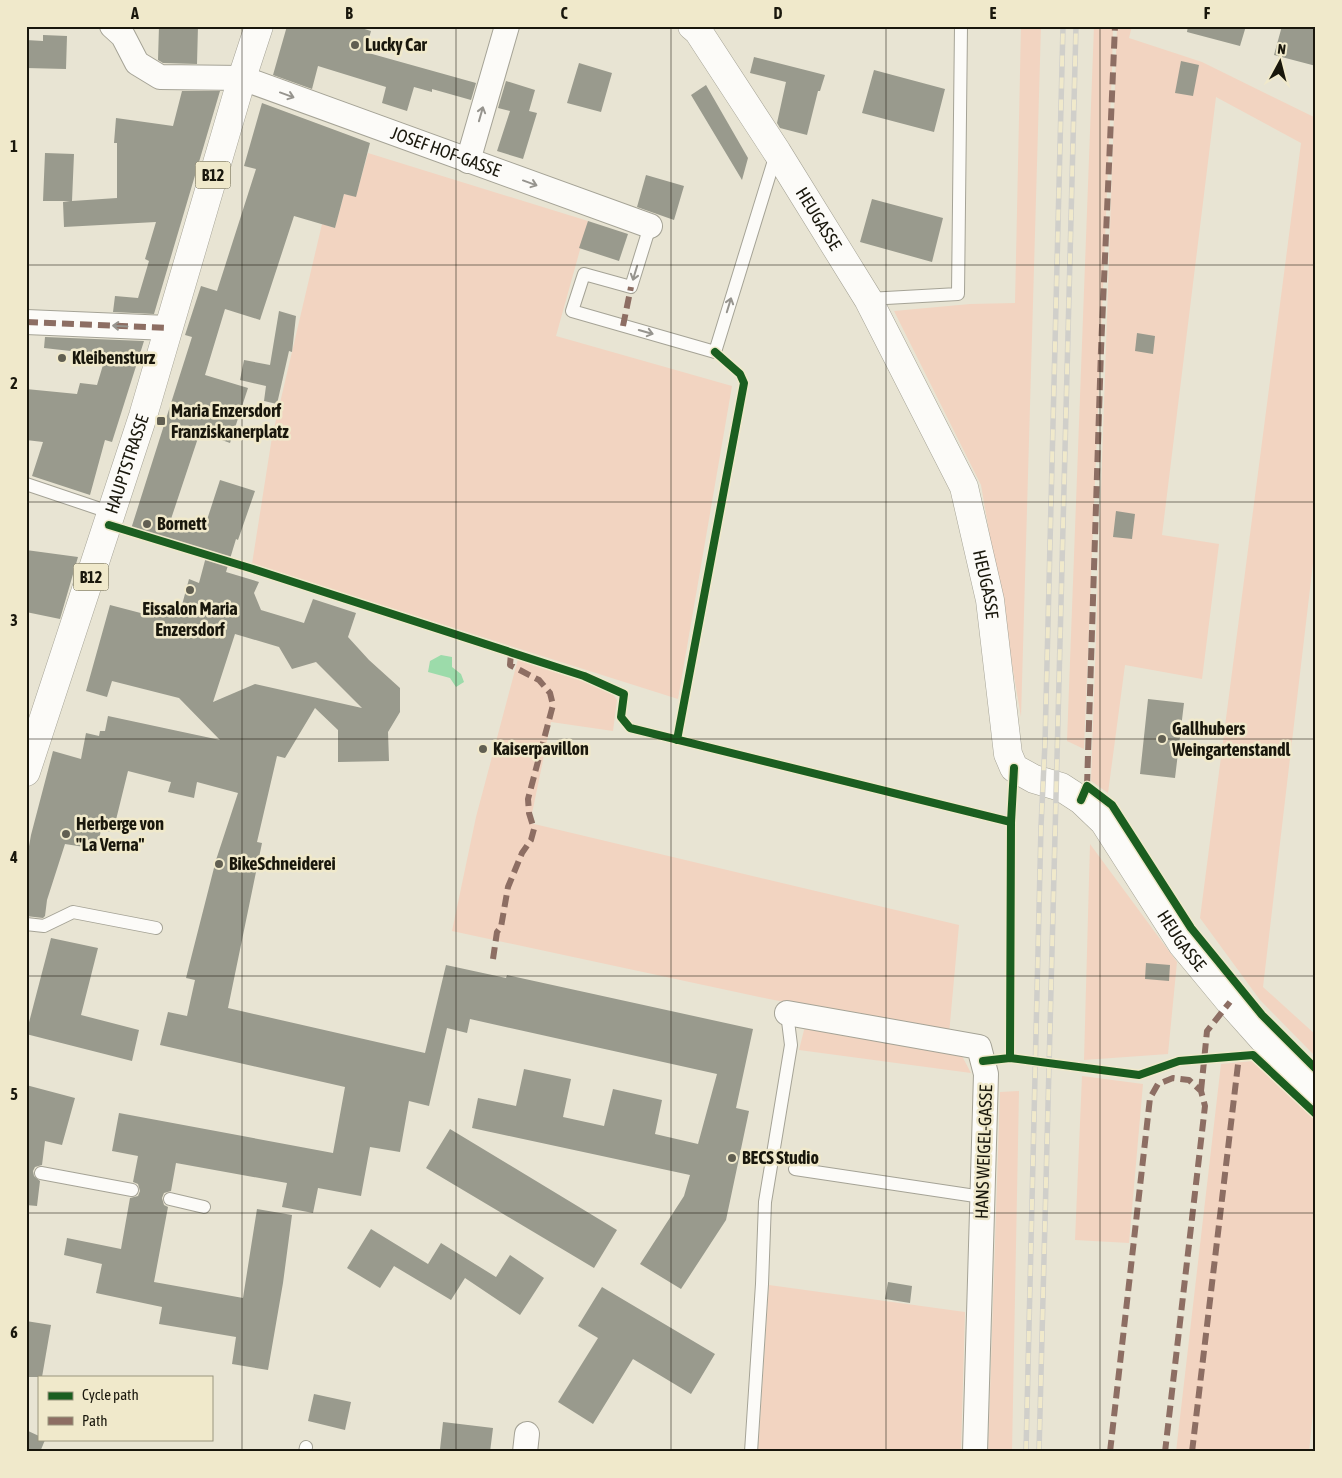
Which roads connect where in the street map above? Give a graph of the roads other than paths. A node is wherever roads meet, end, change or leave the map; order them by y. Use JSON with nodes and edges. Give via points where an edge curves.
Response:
{"nodes":[{"id":1,"x":258,"y":26,"type":"edge"},
{"id":2,"x":507,"y":26,"type":"edge"},
{"id":3,"x":692,"y":26,"type":"edge"},
{"id":4,"x":961,"y":26,"type":"edge"},
{"id":5,"x":120,"y":30,"type":"edge"},
{"id":6,"x":242,"y":78,"type":"junction"},
{"id":7,"x":777,"y":152,"type":"junction"},
{"id":8,"x":468,"y":161,"type":"junction"},
{"id":9,"x":650,"y":226,"type":"joint"},
{"id":10,"x":868,"y":299,"type":"junction"},
{"id":11,"x":26,"y":322,"type":"edge"},
{"id":12,"x":168,"y":328,"type":"junction"},
{"id":13,"x":26,"y":484,"type":"edge"},
{"id":14,"x":112,"y":513,"type":"junction"},
{"id":15,"x":26,"y":772,"type":"edge"},
{"id":16,"x":26,"y":924,"type":"edge"},
{"id":17,"x":156,"y":928,"type":"dead end"},
{"id":18,"x":787,"y":1014,"type":"joint"},
{"id":19,"x":1316,"y":1090,"type":"edge"},
{"id":20,"x":795,"y":1169,"type":"dead end"},
{"id":21,"x":41,"y":1174,"type":"dead end"},
{"id":22,"x":132,"y":1190,"type":"dead end"},
{"id":23,"x":982,"y":1197,"type":"junction"},
{"id":24,"x":170,"y":1198,"type":"dead end"},
{"id":25,"x":204,"y":1207,"type":"dead end"},
{"id":26,"x":751,"y":1452,"type":"edge"},
{"id":27,"x":975,"y":1452,"type":"edge"}],
"edges":[{"from":1,"to":6,"type":"street","number":"B12"},
{"from":8,"to":2,"type":"street","one_way":true},
{"from":3,"to":7,"type":"street","name":"HEUGASSE"},
{"from":4,"to":10,"type":"lane","via":[[958,294]]},
{"from":5,"to":6,"type":"street","name":"JOSEF HOF-GASSE","via":[[137,63],[160,76]]},
{"from":6,"to":8,"type":"street","name":"JOSEF HOF-GASSE","one_way":true},
{"from":6,"to":12,"type":"street","number":"B12"},
{"from":9,"to":7,"type":"lane","one_way":true,"via":[[631,287],[584,274],[572,311],[715,352]]},
{"from":7,"to":10,"type":"street","name":"HEUGASSE"},
{"from":8,"to":9,"type":"street","name":"JOSEF HOF-GASSE","one_way":true},
{"from":10,"to":19,"type":"street","name":"HEUGASSE","via":[[964,487],[990,600],[1008,754],[1014,768],[1034,779],[1061,787],[1081,800],[1104,822],[1182,944],[1263,1039]]},
{"from":12,"to":11,"type":"street","one_way":true},
{"from":12,"to":14,"type":"street","name":"HAUPTSTRASSE","number":"B12","via":[[144,416]]},
{"from":13,"to":14,"type":"lane"},
{"from":14,"to":15,"type":"street","name":"HAUPTSTRASSE","number":"B12"},
{"from":16,"to":17,"type":"lane","via":[[44,926],[73,912]]},
{"from":18,"to":23,"type":"street","name":"HANS WEIGEL-GASSE","via":[[979,1047],[986,1074]]},
{"from":18,"to":26,"type":"lane","via":[[791,1045],[765,1202]]},
{"from":20,"to":23,"type":"lane"},
{"from":21,"to":22,"type":"lane"},
{"from":23,"to":27,"type":"street","name":"HANS WEIGEL-GASSE"},
{"from":24,"to":25,"type":"lane"}]}
